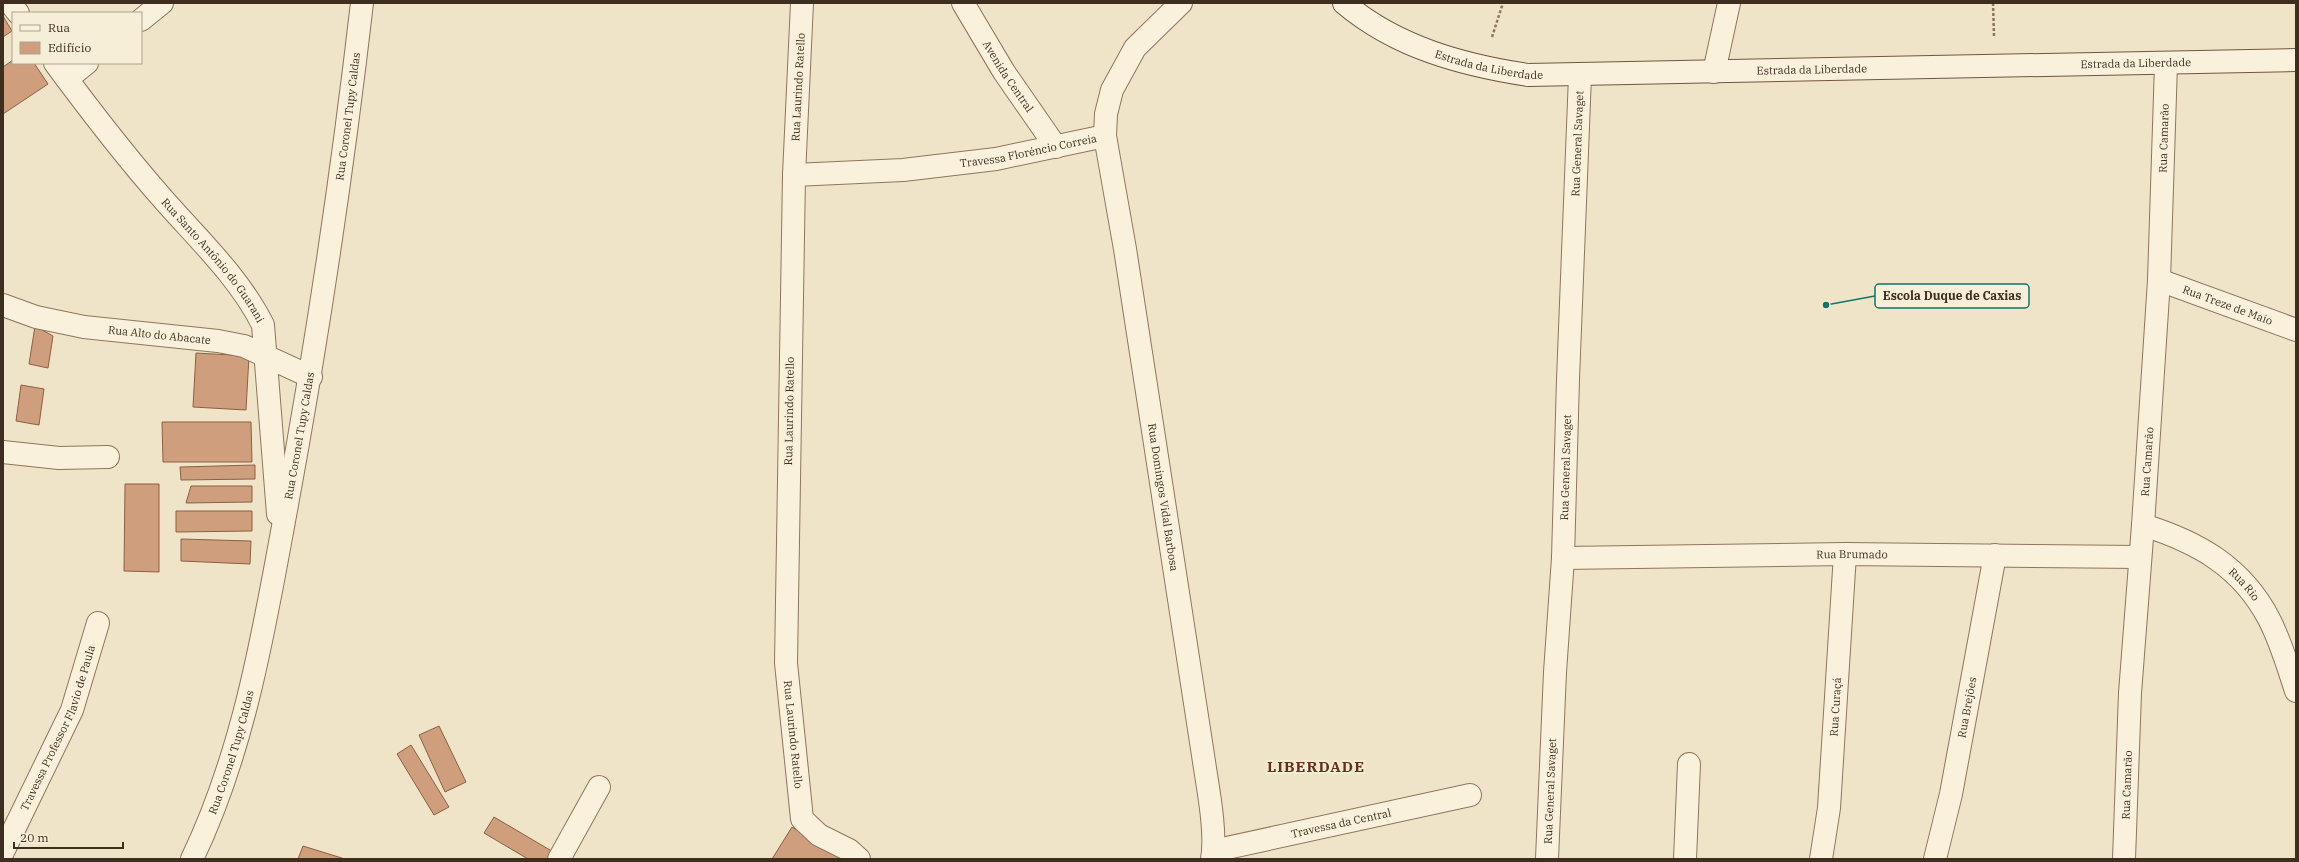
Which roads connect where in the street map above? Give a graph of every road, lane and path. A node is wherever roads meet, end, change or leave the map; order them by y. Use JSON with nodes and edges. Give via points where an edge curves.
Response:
{"nodes":[{"id":1,"x":10,"y":3,"type":"edge"},
{"id":2,"x":162,"y":3,"type":"edge"},
{"id":3,"x":362,"y":3,"type":"edge"},
{"id":4,"x":802,"y":3,"type":"edge"},
{"id":5,"x":963,"y":3,"type":"edge"},
{"id":6,"x":1181,"y":3,"type":"edge"},
{"id":7,"x":1344,"y":3,"type":"edge"},
{"id":8,"x":1729,"y":3,"type":"edge"},
{"id":9,"x":17,"y":12,"type":"edge"},
{"id":10,"x":142,"y":19,"type":"edge"},
{"id":11,"x":2296,"y":60,"type":"edge"},
{"id":12,"x":83,"y":64,"type":"edge"},
{"id":13,"x":2166,"y":64,"type":"junction"},
{"id":14,"x":61,"y":71,"type":"edge"},
{"id":15,"x":1714,"y":72,"type":"junction"},
{"id":16,"x":1580,"y":76,"type":"junction"},
{"id":17,"x":1105,"y":136,"type":"junction"},
{"id":18,"x":1056,"y":146,"type":"junction"},
{"id":19,"x":794,"y":175,"type":"junction"},
{"id":20,"x":2159,"y":280,"type":"junction"},
{"id":21,"x":3,"y":305,"type":"edge"},
{"id":22,"x":2296,"y":330,"type":"edge"},
{"id":23,"x":266,"y":358,"type":"junction"},
{"id":24,"x":311,"y":377,"type":"junction"},
{"id":25,"x":3,"y":452,"type":"edge"},
{"id":26,"x":108,"y":458,"type":"dead end"},
{"id":27,"x":2143,"y":525,"type":"junction"},
{"id":28,"x":280,"y":543,"type":"junction"},
{"id":29,"x":1844,"y":554,"type":"junction"},
{"id":30,"x":1995,"y":555,"type":"junction"},
{"id":31,"x":2140,"y":557,"type":"junction"},
{"id":32,"x":1563,"y":558,"type":"junction"},
{"id":33,"x":98,"y":623,"type":"dead end"},
{"id":34,"x":2296,"y":691,"type":"edge"},
{"id":35,"x":1689,"y":764,"type":"dead end"},
{"id":36,"x":599,"y":788,"type":"dead end"},
{"id":37,"x":1470,"y":795,"type":"dead end"},
{"id":38,"x":3,"y":852,"type":"edge"},
{"id":39,"x":1212,"y":855,"type":"edge"},
{"id":40,"x":192,"y":859,"type":"edge"},
{"id":41,"x":559,"y":859,"type":"edge"},
{"id":42,"x":859,"y":859,"type":"edge"},
{"id":43,"x":1547,"y":859,"type":"edge"},
{"id":44,"x":1685,"y":859,"type":"edge"},
{"id":45,"x":1821,"y":859,"type":"edge"},
{"id":46,"x":1935,"y":859,"type":"edge"},
{"id":47,"x":2124,"y":859,"type":"edge"}],
"edges":[{"from":1,"to":9,"type":"street"},
{"from":2,"to":10,"type":"street"},
{"from":3,"to":24,"type":"street","name":"Rua Coronel Tupy Caldas"},
{"from":4,"to":19,"type":"street","name":"Rua Laurindo Ratello"},
{"from":5,"to":18,"type":"street","name":"Avenida Central","via":[[1004,72]]},
{"from":6,"to":17,"type":"street","name":"Travessa Floréncio Correia","via":[[1135,48],[1112,90],[1106,114]]},
{"from":7,"to":16,"type":"street","name":"Estrada da Liberdade","via":[[1390,34],[1435,55],[1482,68],[1528,75]]},
{"from":8,"to":15,"type":"street"},
{"from":11,"to":13,"type":"street","name":"Estrada da Liberdade"},
{"from":12,"to":14,"type":"street"},
{"from":13,"to":15,"type":"street","name":"Estrada da Liberdade","via":[[1994,65]]},
{"from":13,"to":20,"type":"street","name":"Rua Camarão"},
{"from":14,"to":23,"type":"street","name":"Rua Santo Antônio do Guarani","via":[[157,192],[252,304],[263,325]]},
{"from":15,"to":16,"type":"street","name":"Estrada da Liberdade"},
{"from":16,"to":32,"type":"street","name":"Rua General Savaget"},
{"from":17,"to":18,"type":"street","name":"Travessa Floréncio Correia"},
{"from":17,"to":39,"type":"street","name":"Rua Domingos Vidal Barbosa","via":[[1125,249],[1203,755],[1210,806]]},
{"from":18,"to":19,"type":"street","name":"Travessa Floréncio Correia","via":[[1003,158],[903,170]]},
{"from":19,"to":42,"type":"street","name":"Rua Laurindo Ratello","via":[[786,663],[802,819],[819,835],[849,850]]},
{"from":20,"to":22,"type":"street","name":"Rua Treze de Maio"},
{"from":20,"to":27,"type":"street","name":"Rua Camarão"},
{"from":21,"to":23,"type":"street","name":"Rua Alto do Abacate","via":[[36,318],[84,327],[244,346]]},
{"from":23,"to":24,"type":"street","name":"Rua Alto do Abacate"},
{"from":23,"to":28,"type":"street","name":"Rua Santo Antônio do Guarani"},
{"from":24,"to":28,"type":"street","name":"Rua Coronel Tupy Caldas"},
{"from":25,"to":26,"type":"street","via":[[59,458]]},
{"from":27,"to":31,"type":"street","name":"Rua Camarão"},
{"from":27,"to":34,"type":"street","name":"Rua Rio","via":[[2169,533],[2211,553],[2249,588],[2269,619]]},
{"from":28,"to":40,"type":"street","name":"Rua Coronel Tupy Caldas","via":[[260,650],[239,734],[208,825]]},
{"from":29,"to":30,"type":"street","name":"Rua Brumado"},
{"from":29,"to":32,"type":"street","name":"Rua Brumado"},
{"from":29,"to":45,"type":"street","name":"Rua Curaçá","via":[[1829,808]]},
{"from":30,"to":31,"type":"street","name":"Rua Brumado"},
{"from":30,"to":46,"type":"street","name":"Rua Brejões","via":[[1951,794]]},
{"from":31,"to":47,"type":"street","name":"Rua Camarão","via":[[2130,693]]},
{"from":32,"to":43,"type":"street","name":"Rua General Savaget"},
{"from":33,"to":38,"type":"street","name":"Travessa Professor Flavio de Paula","via":[[72,710]]},
{"from":35,"to":44,"type":"street"},
{"from":36,"to":41,"type":"street"},
{"from":37,"to":39,"type":"street","name":"Travessa da Central"}]}
